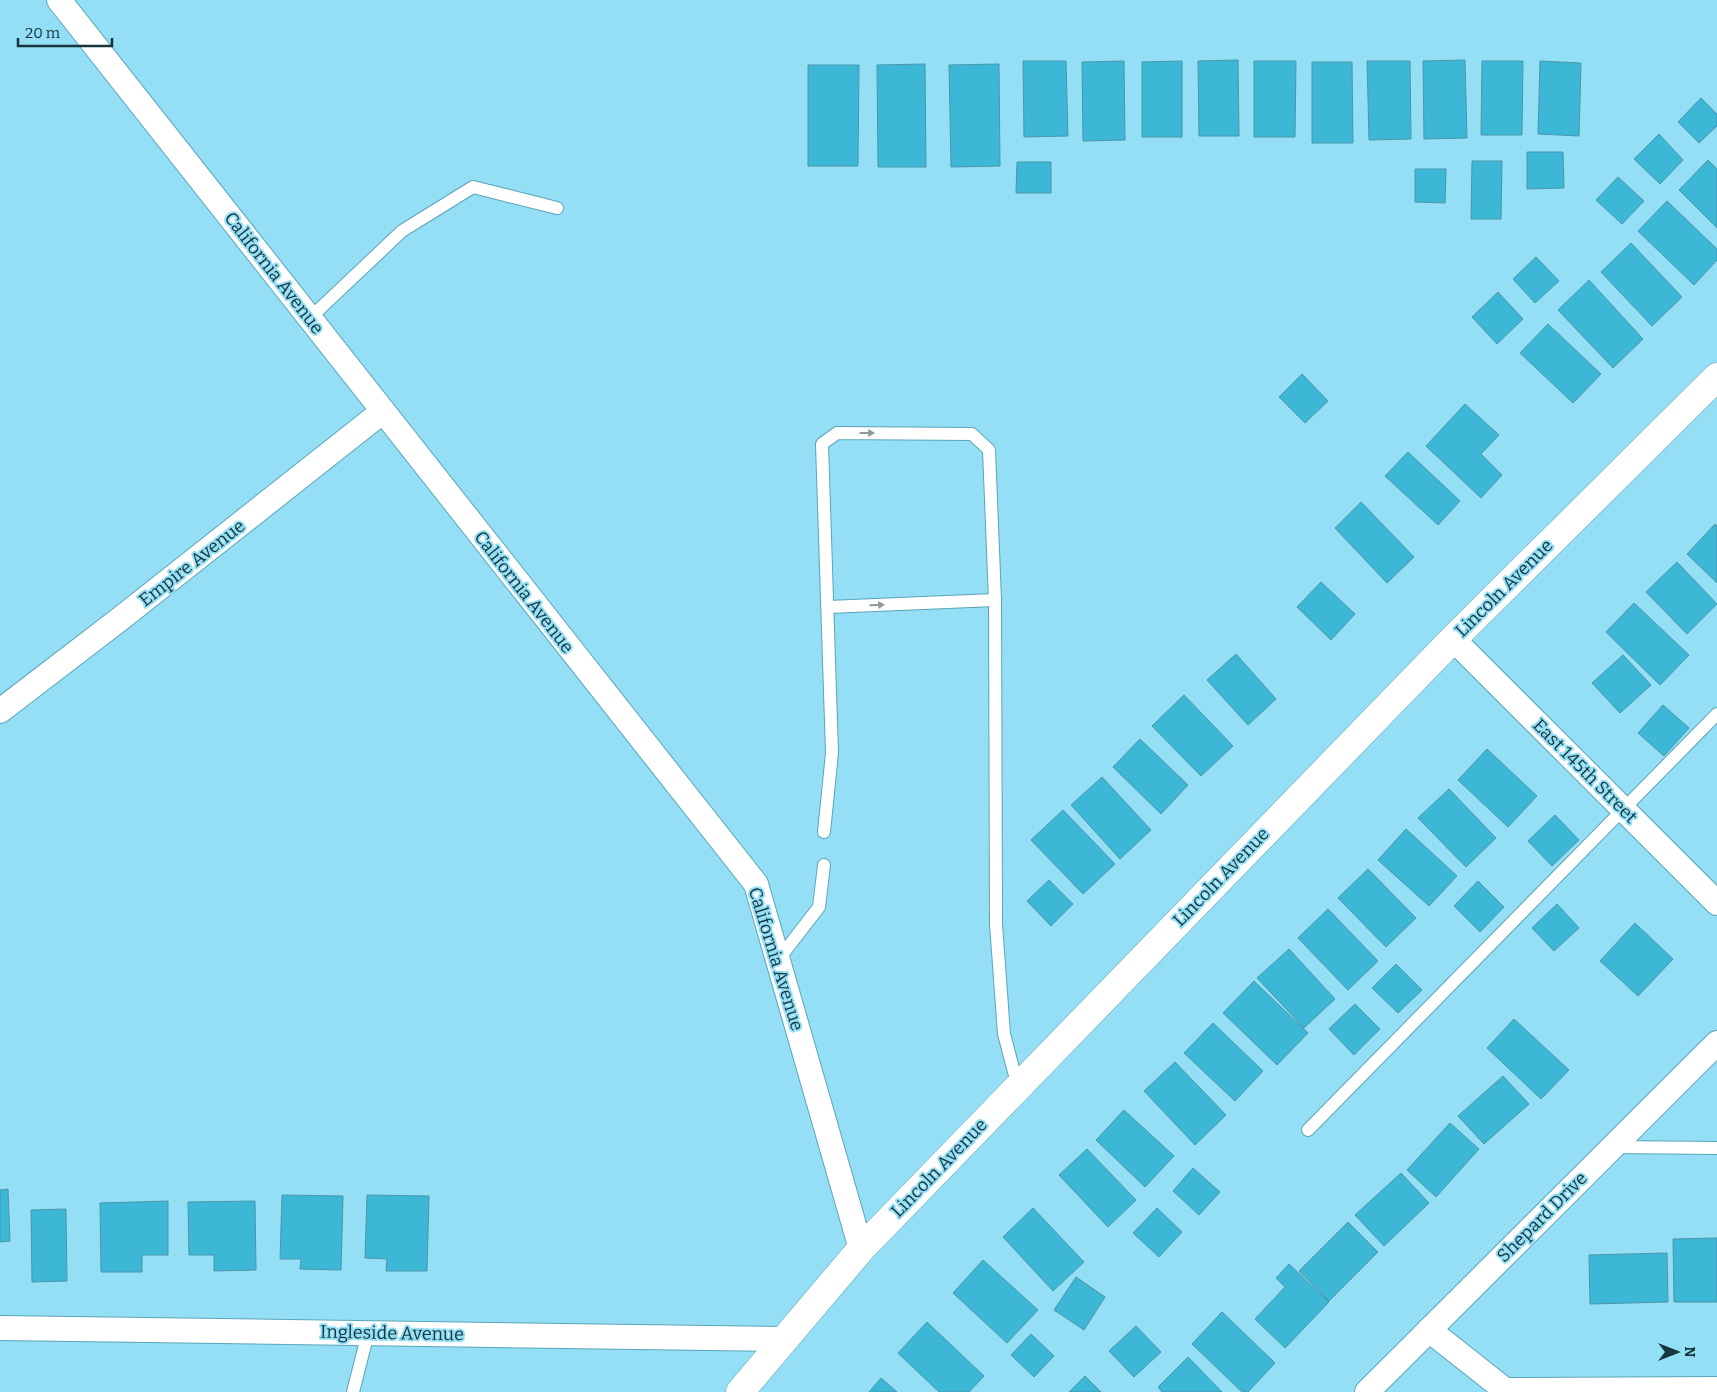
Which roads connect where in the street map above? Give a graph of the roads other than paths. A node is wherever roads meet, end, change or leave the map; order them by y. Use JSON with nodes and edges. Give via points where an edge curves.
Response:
{"nodes":[{"id":1,"x":59,"y":0,"type":"edge"},
{"id":2,"x":557,"y":208,"type":"dead end"},
{"id":3,"x":309,"y":319,"type":"junction"},
{"id":4,"x":1717,"y":377,"type":"edge"},
{"id":5,"x":382,"y":412,"type":"junction"},
{"id":6,"x":994,"y":600,"type":"junction"},
{"id":7,"x":828,"y":607,"type":"junction"},
{"id":8,"x":1453,"y":639,"type":"junction"},
{"id":9,"x":0,"y":711,"type":"edge"},
{"id":10,"x":1717,"y":714,"type":"edge"},
{"id":11,"x":1622,"y":808,"type":"junction"},
{"id":12,"x":824,"y":832,"type":"dead end"},
{"id":13,"x":824,"y":865,"type":"dead end"},
{"id":14,"x":1717,"y":903,"type":"edge"},
{"id":15,"x":778,"y":960,"type":"junction"},
{"id":16,"x":1717,"y":1043,"type":"edge"},
{"id":17,"x":1018,"y":1087,"type":"junction"},
{"id":18,"x":1308,"y":1130,"type":"dead end"},
{"id":19,"x":1612,"y":1147,"type":"junction"},
{"id":20,"x":1717,"y":1148,"type":"edge"},
{"id":21,"x":860,"y":1249,"type":"junction"},
{"id":22,"x":0,"y":1328,"type":"edge"},
{"id":23,"x":1429,"y":1330,"type":"junction"},
{"id":24,"x":368,"y":1333,"type":"junction"},
{"id":25,"x":784,"y":1339,"type":"junction"},
{"id":26,"x":1717,"y":1389,"type":"edge"},
{"id":27,"x":353,"y":1392,"type":"edge"},
{"id":28,"x":740,"y":1392,"type":"edge"},
{"id":29,"x":1367,"y":1392,"type":"edge"}],
"edges":[{"from":1,"to":3,"type":"street","name":"California Avenue"},
{"from":2,"to":3,"type":"lane","via":[[473,187],[402,231]]},
{"from":3,"to":5,"type":"street","name":"California Avenue"},
{"from":4,"to":8,"type":"street","name":"Lincoln Avenue"},
{"from":5,"to":9,"type":"street","name":"Empire Avenue"},
{"from":5,"to":15,"type":"street","name":"California Avenue","via":[[756,884]]},
{"from":7,"to":6,"type":"lane","one_way":true},
{"from":7,"to":6,"type":"lane","one_way":true,"via":[[822,444],[837,433],[972,434],[989,450]]},
{"from":6,"to":17,"type":"lane","via":[[996,924],[1004,1034]]},
{"from":7,"to":12,"type":"lane","via":[[832,753]]},
{"from":8,"to":11,"type":"street","name":"East 145th Street"},
{"from":8,"to":17,"type":"street","name":"Lincoln Avenue"},
{"from":10,"to":11,"type":"lane"},
{"from":11,"to":14,"type":"street","name":"East 145th Street"},
{"from":11,"to":18,"type":"lane"},
{"from":13,"to":15,"type":"lane","via":[[819,907]]},
{"from":15,"to":21,"type":"street","name":"California Avenue"},
{"from":16,"to":19,"type":"street","name":"Shepard Drive"},
{"from":17,"to":21,"type":"street","name":"Lincoln Avenue"},
{"from":19,"to":20,"type":"lane"},
{"from":19,"to":23,"type":"street","name":"Shepard Drive"},
{"from":21,"to":25,"type":"street","name":"Lincoln Avenue"},
{"from":22,"to":24,"type":"street","name":"Ingleside Avenue"},
{"from":23,"to":26,"type":"street","via":[[1505,1390]]},
{"from":23,"to":29,"type":"street","name":"Shepard Drive"},
{"from":24,"to":25,"type":"street","name":"Ingleside Avenue"},
{"from":24,"to":27,"type":"lane"},
{"from":25,"to":28,"type":"street","name":"Lincoln Avenue"}]}
